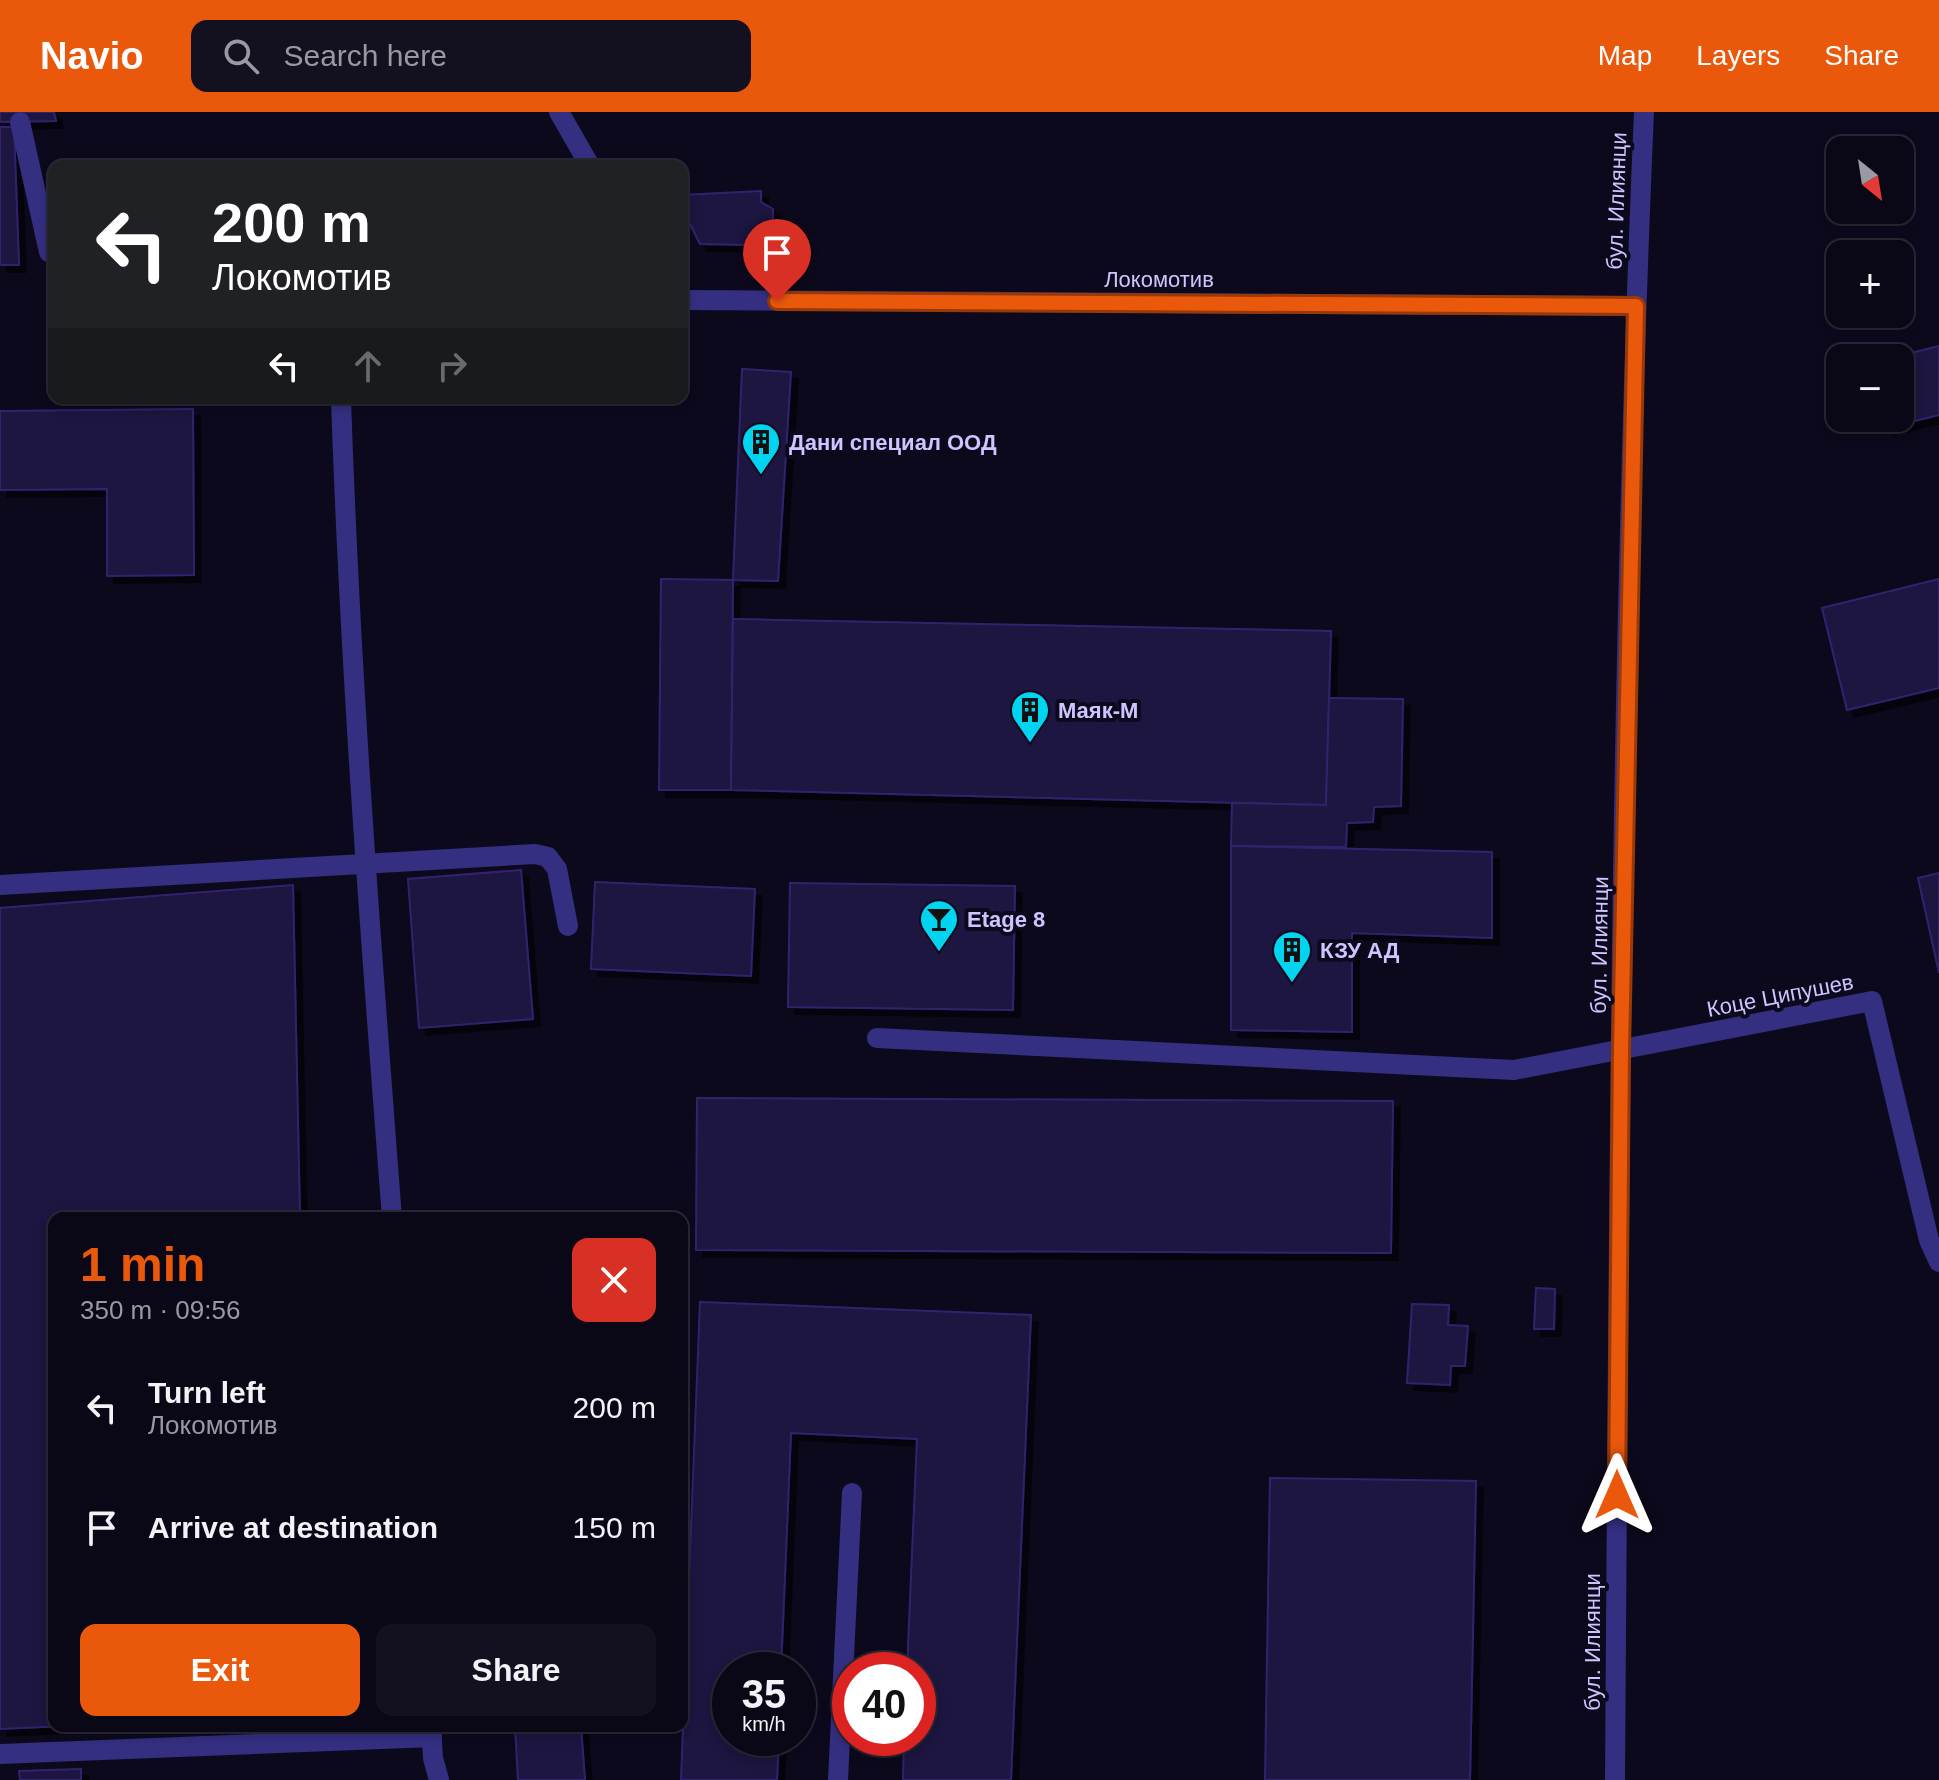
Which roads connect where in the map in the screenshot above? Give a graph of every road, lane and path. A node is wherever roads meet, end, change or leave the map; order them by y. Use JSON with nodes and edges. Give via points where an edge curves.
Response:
{"nodes":[{"id":1,"x":559,"y":112,"type":"edge"},
{"id":2,"x":1644,"y":112,"type":"edge"},
{"id":3,"x":20,"y":122,"type":"dead end"},
{"id":4,"x":587,"y":160,"type":"edge"},
{"id":5,"x":48,"y":248,"type":"edge"},
{"id":6,"x":688,"y":300,"type":"edge"},
{"id":7,"x":1636,"y":306,"type":"junction"},
{"id":8,"x":341,"y":404,"type":"edge"},
{"id":9,"x":365,"y":863,"type":"junction"},
{"id":10,"x":0,"y":885,"type":"edge"},
{"id":11,"x":568,"y":926,"type":"dead end"},
{"id":12,"x":877,"y":1038,"type":"dead end"},
{"id":13,"x":1621,"y":1051,"type":"junction"},
{"id":14,"x":392,"y":1212,"type":"edge"},
{"id":15,"x":1939,"y":1262,"type":"edge"},
{"id":16,"x":852,"y":1493,"type":"dead end"},
{"id":17,"x":432,"y":1732,"type":"edge"},
{"id":18,"x":0,"y":1754,"type":"edge"},
{"id":19,"x":439,"y":1780,"type":"edge"},
{"id":20,"x":838,"y":1780,"type":"edge"},
{"id":21,"x":1615,"y":1780,"type":"edge"}],
"edges":[{"from":1,"to":4,"type":"street"},
{"from":2,"to":7,"type":"street","name":"бул. Илиянци"},
{"from":3,"to":5,"type":"street"},
{"from":6,"to":7,"type":"street","name":"Локомотив"},
{"from":7,"to":13,"type":"street","name":"бул. Илиянци"},
{"from":8,"to":9,"type":"street"},
{"from":9,"to":10,"type":"street"},
{"from":9,"to":11,"type":"street","via":[[548,857],[557,869]]},
{"from":9,"to":14,"type":"street"},
{"from":12,"to":13,"type":"street","via":[[1514,1070]]},
{"from":13,"to":15,"type":"street","name":"Коце Ципушев","via":[[1872,1001],[1929,1240]]},
{"from":13,"to":21,"type":"street","name":"бул. Илиянци"},
{"from":16,"to":20,"type":"street"},
{"from":17,"to":18,"type":"street"},
{"from":17,"to":19,"type":"street"}]}
